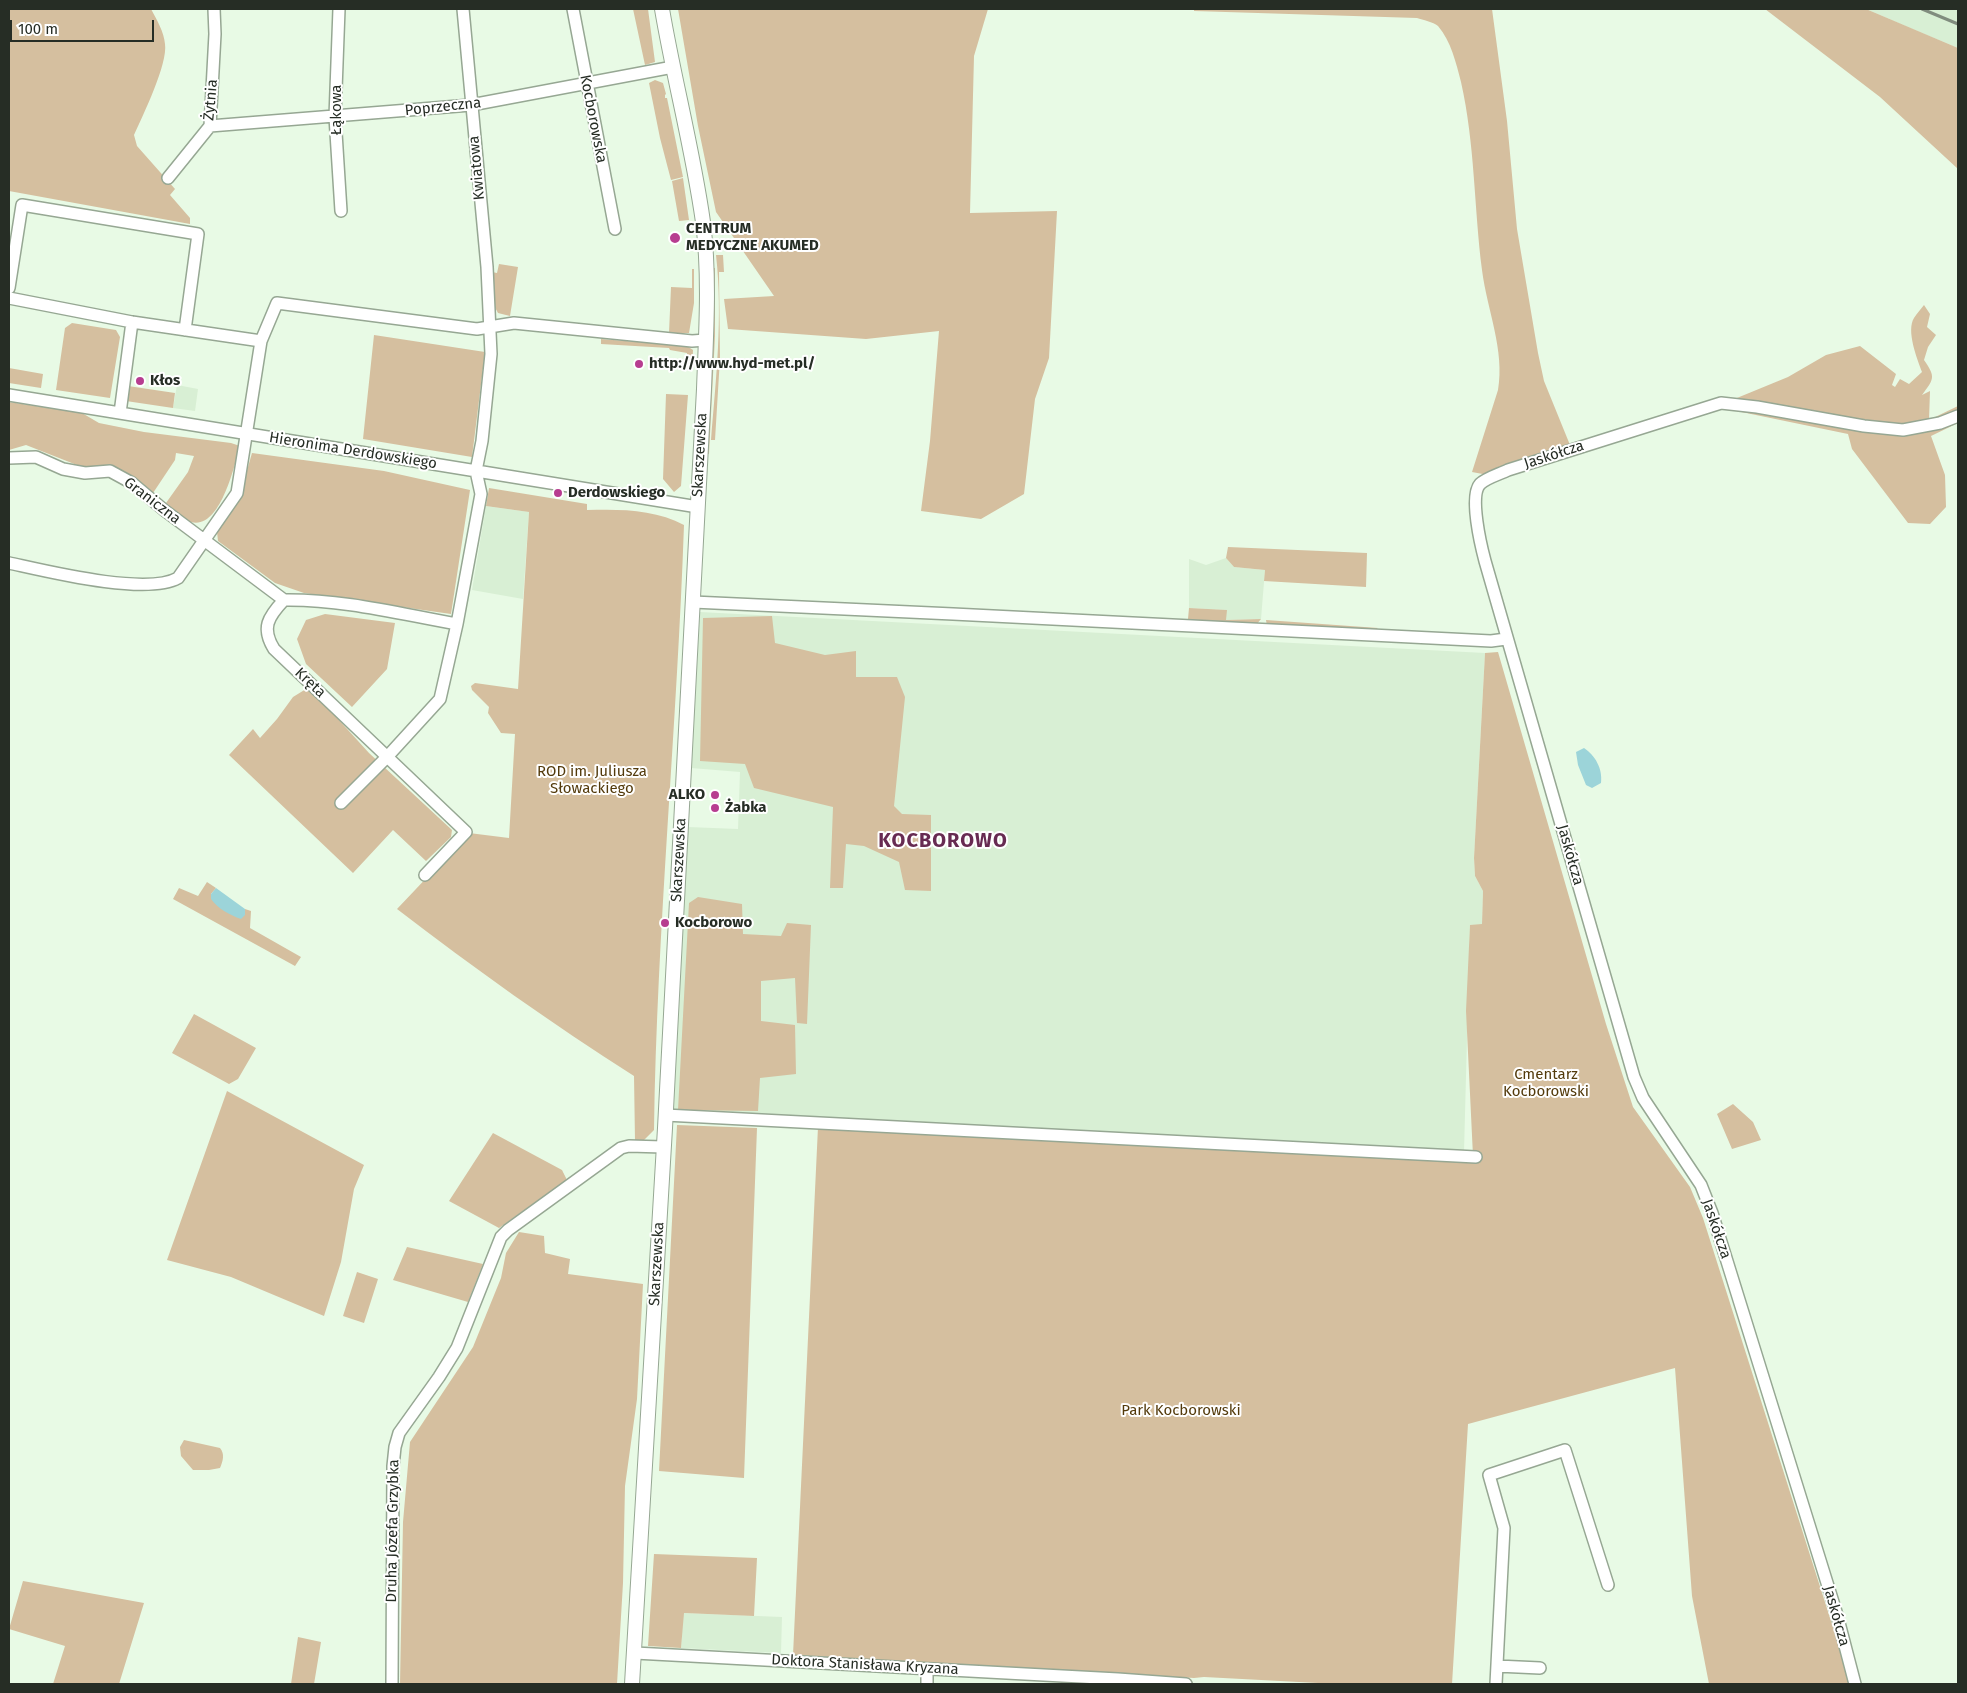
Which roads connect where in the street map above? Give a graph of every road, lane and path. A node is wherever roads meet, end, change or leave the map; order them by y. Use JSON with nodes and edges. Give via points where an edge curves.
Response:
{"nodes":[{"id":1,"x":214,"y":9,"type":"edge"},
{"id":2,"x":339,"y":9,"type":"edge"},
{"id":3,"x":463,"y":9,"type":"edge"},
{"id":4,"x":572,"y":9,"type":"edge"},
{"id":5,"x":662,"y":9,"type":"edge"},
{"id":6,"x":674,"y":67,"type":"junction"},
{"id":7,"x":586,"y":84,"type":"junction"},
{"id":8,"x":471,"y":105,"type":"junction"},
{"id":9,"x":335,"y":116,"type":"junction"},
{"id":10,"x":210,"y":126,"type":"junction"},
{"id":11,"x":168,"y":178,"type":"dead end"},
{"id":12,"x":341,"y":211,"type":"dead end"},
{"id":13,"x":615,"y":229,"type":"dead end"},
{"id":14,"x":9,"y":288,"type":"edge"},
{"id":15,"x":9,"y":298,"type":"edge"},
{"id":16,"x":132,"y":322,"type":"junction"},
{"id":17,"x":489,"y":327,"type":"junction"},
{"id":18,"x":185,"y":330,"type":"junction"},
{"id":19,"x":706,"y":340,"type":"junction"},
{"id":20,"x":261,"y":341,"type":"junction"},
{"id":21,"x":9,"y":395,"type":"edge"},
{"id":22,"x":120,"y":413,"type":"junction"},
{"id":23,"x":1958,"y":416,"type":"edge"},
{"id":24,"x":248,"y":434,"type":"junction"},
{"id":25,"x":9,"y":458,"type":"edge"},
{"id":26,"x":476,"y":471,"type":"junction"},
{"id":27,"x":698,"y":507,"type":"junction"},
{"id":28,"x":204,"y":540,"type":"junction"},
{"id":29,"x":9,"y":563,"type":"edge"},
{"id":30,"x":284,"y":600,"type":"junction"},
{"id":31,"x":692,"y":602,"type":"junction"},
{"id":32,"x":457,"y":624,"type":"junction"},
{"id":33,"x":1506,"y":639,"type":"junction"},
{"id":34,"x":388,"y":757,"type":"junction"},
{"id":35,"x":341,"y":803,"type":"dead end"},
{"id":36,"x":425,"y":874,"type":"dead end"},
{"id":37,"x":665,"y":1115,"type":"junction"},
{"id":38,"x":664,"y":1147,"type":"junction"},
{"id":39,"x":1476,"y":1157,"type":"dead end"},
{"id":40,"x":1608,"y":1585,"type":"dead end"},
{"id":41,"x":635,"y":1653,"type":"junction"},
{"id":42,"x":1497,"y":1666,"type":"junction"},
{"id":43,"x":1540,"y":1668,"type":"dead end"},
{"id":44,"x":928,"y":1669,"type":"junction"},
{"id":45,"x":999,"y":1679,"type":"edge"},
{"id":46,"x":1140,"y":1683,"type":"edge"},
{"id":47,"x":392,"y":1684,"type":"edge"},
{"id":48,"x":632,"y":1684,"type":"edge"},
{"id":49,"x":927,"y":1684,"type":"edge"},
{"id":50,"x":1186,"y":1684,"type":"edge"},
{"id":51,"x":1496,"y":1684,"type":"edge"},
{"id":52,"x":1855,"y":1684,"type":"edge"}],
"edges":[{"from":1,"to":10,"type":"street","name":"Żytnia"},
{"from":2,"to":9,"type":"street","name":"Łąkowa"},
{"from":3,"to":8,"type":"street","name":"Kwiatowa"},
{"from":4,"to":7,"type":"street","name":"Kocborowska"},
{"from":5,"to":6,"type":"main road","name":"Skarszewska"},
{"from":6,"to":7,"type":"street","name":"Poprzeczna"},
{"from":6,"to":19,"type":"main road","name":"Skarszewska","via":[[703,223],[708,279]]},
{"from":7,"to":8,"type":"street","name":"Poprzeczna"},
{"from":7,"to":13,"type":"street","name":"Kocborowska"},
{"from":8,"to":9,"type":"street","name":"Poprzeczna"},
{"from":8,"to":17,"type":"street","name":"Kwiatowa"},
{"from":9,"to":10,"type":"street","name":"Poprzeczna"},
{"from":9,"to":12,"type":"street","name":"Łąkowa"},
{"from":10,"to":11,"type":"street","name":"Żytnia"},
{"from":14,"to":18,"type":"street","via":[[22,205],[198,234]]},
{"from":15,"to":16,"type":"street"},
{"from":16,"to":18,"type":"street"},
{"from":16,"to":22,"type":"street"},
{"from":17,"to":19,"type":"street","via":[[514,323]]},
{"from":17,"to":20,"type":"street","via":[[477,329],[277,304]]},
{"from":17,"to":26,"type":"street","name":"Kwiatowa","via":[[491,354]]},
{"from":18,"to":20,"type":"street"},
{"from":19,"to":27,"type":"main road","name":"Skarszewska"},
{"from":20,"to":24,"type":"street"},
{"from":21,"to":22,"type":"street","name":"Hieronima Derdowskiego"},
{"from":22,"to":24,"type":"street","name":"Hieronima Derdowskiego"},
{"from":23,"to":33,"type":"street","name":"Jaskółcza","via":[[1903,430],[1720,403],[1538,460],[1482,482],[1476,495],[1476,526]]},
{"from":24,"to":26,"type":"street","name":"Hieronima Derdowskiego"},
{"from":24,"to":28,"type":"street","via":[[237,493]]},
{"from":25,"to":28,"type":"street","name":"Graniczna","via":[[36,457],[85,474],[110,471],[132,484]]},
{"from":26,"to":27,"type":"street","name":"Hieronima Derdowskiego"},
{"from":26,"to":32,"type":"street","via":[[480,494]]},
{"from":27,"to":31,"type":"main road","name":"Skarszewska"},
{"from":28,"to":29,"type":"street","via":[[178,578],[169,583],[98,581]]},
{"from":28,"to":30,"type":"street"},
{"from":30,"to":32,"type":"street","via":[[363,606]]},
{"from":30,"to":34,"type":"street","name":"Kręta","via":[[268,623],[267,637],[274,649]]},
{"from":31,"to":33,"type":"street","via":[[1491,641]]},
{"from":31,"to":37,"type":"main road","name":"Skarszewska"},
{"from":32,"to":34,"type":"street","via":[[440,699]]},
{"from":33,"to":52,"type":"street","name":"Jaskółcza","via":[[1634,1077],[1643,1098],[1701,1185],[1712,1213],[1837,1615]]},
{"from":34,"to":35,"type":"street"},
{"from":34,"to":36,"type":"street","name":"Kręta","via":[[466,832]]},
{"from":37,"to":38,"type":"main road","name":"Skarszewska"},
{"from":37,"to":39,"type":"street"},
{"from":38,"to":41,"type":"main road","name":"Skarszewska"},
{"from":38,"to":47,"type":"street","name":"Druha Józefa Grzybka","via":[[621,1148],[501,1237],[457,1348],[400,1433],[393,1466]]},
{"from":40,"to":42,"type":"street","via":[[1565,1450],[1489,1475],[1504,1528]]},
{"from":41,"to":44,"type":"street","name":"Doktora Stanisława Kryzana"},
{"from":41,"to":48,"type":"main road","name":"Skarszewska"},
{"from":42,"to":43,"type":"street"},
{"from":42,"to":51,"type":"street"},
{"from":44,"to":45,"type":"street","name":"Doktora Stanisława Kryzana"},
{"from":44,"to":49,"type":"street"},
{"from":45,"to":46,"type":"street","name":"Doktora Stanisława Kryzana","via":[[1118,1678]]},
{"from":46,"to":50,"type":"street","name":"Doktora Stanisława Kryzana"}]}
